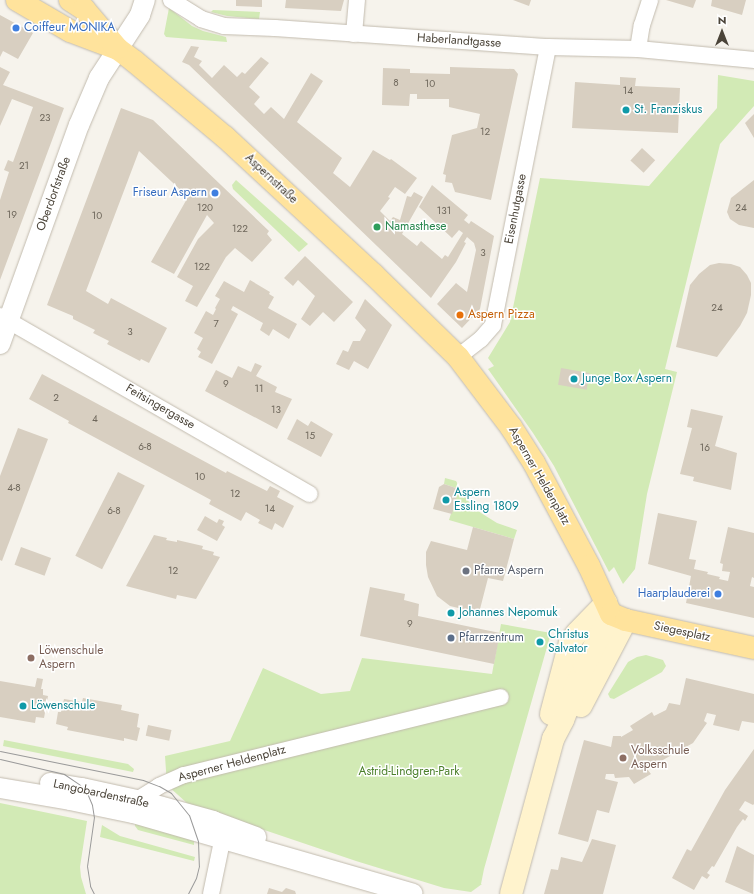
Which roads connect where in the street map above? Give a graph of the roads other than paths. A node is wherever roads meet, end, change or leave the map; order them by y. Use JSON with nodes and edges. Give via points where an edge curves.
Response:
{"nodes":[{"id":1,"x":17,"y":0,"type":"edge"},
{"id":2,"x":70,"y":0,"type":"edge"},
{"id":3,"x":89,"y":0,"type":"edge"},
{"id":4,"x":145,"y":0,"type":"edge"},
{"id":5,"x":171,"y":0,"type":"edge"},
{"id":6,"x":358,"y":0,"type":"edge"},
{"id":7,"x":650,"y":0,"type":"edge"},
{"id":8,"x":354,"y":34,"type":"junction"},
{"id":9,"x":548,"y":47,"type":"junction"},
{"id":10,"x":118,"y":49,"type":"junction"},
{"id":11,"x":638,"y":49,"type":"junction"},
{"id":12,"x":754,"y":60,"type":"edge"},
{"id":13,"x":5,"y":318,"type":"edge"},
{"id":14,"x":0,"y":344,"type":"edge"},
{"id":15,"x":458,"y":357,"type":"junction"},
{"id":16,"x":310,"y":494,"type":"dead end"},
{"id":17,"x":614,"y":612,"type":"junction"},
{"id":18,"x":754,"y":648,"type":"edge"},
{"id":19,"x":501,"y":697,"type":"dead end"},
{"id":20,"x":553,"y":738,"type":"junction"},
{"id":21,"x":0,"y":775,"type":"edge"},
{"id":22,"x":0,"y":788,"type":"edge"},
{"id":23,"x":135,"y":806,"type":"junction"},
{"id":24,"x":223,"y":833,"type":"junction"},
{"id":25,"x":211,"y":894,"type":"edge"},
{"id":26,"x":412,"y":894,"type":"edge"},
{"id":27,"x":511,"y":894,"type":"edge"}],
"edges":[{"from":1,"to":10,"type":"main road","via":[[70,31]]},
{"from":2,"to":10,"type":"main road","via":[[84,9]]},
{"from":3,"to":10,"type":"street","name":"Aspernstraße"},
{"from":4,"to":10,"type":"street","name":"Oberdorfstraße","via":[[140,16]]},
{"from":5,"to":8,"type":"street","name":"Haberlandtgasse","via":[[201,19],[224,26]]},
{"from":6,"to":8,"type":"street"},
{"from":7,"to":11,"type":"street"},
{"from":8,"to":9,"type":"street","name":"Haberlandtgasse"},
{"from":9,"to":11,"type":"street","name":"Haberlandtgasse"},
{"from":9,"to":15,"type":"street","name":"Eisenhutgasse","via":[[493,325]]},
{"from":10,"to":13,"type":"street","name":"Oberdorfstraße","via":[[98,78]]},
{"from":10,"to":15,"type":"main road","name":"Aspernstraße","via":[[225,137]]},
{"from":11,"to":12,"type":"street","name":"Haberlandtgasse"},
{"from":13,"to":14,"type":"street","name":"Oberdorfstraße"},
{"from":13,"to":16,"type":"street","name":"Feitsingergasse"},
{"from":15,"to":17,"type":"main road","name":"Asperner Heldenplatz","via":[[503,415],[534,463]]},
{"from":17,"to":18,"type":"main road","name":"Siegesplatz"},
{"from":17,"to":20,"type":"main road","via":[[572,723]]},
{"from":17,"to":20,"type":"main road","via":[[577,633],[570,642],[550,716]]},
{"from":19,"to":23,"type":"street","name":"Asperner Heldenplatz","via":[[184,775],[159,786]]},
{"from":20,"to":27,"type":"main road"},
{"from":21,"to":23,"type":"street","name":"Langobardenstraße","via":[[82,788]]},
{"from":22,"to":23,"type":"street","name":"Langobardenstraße","via":[[70,800]]},
{"from":23,"to":24,"type":"street"},
{"from":23,"to":24,"type":"street","name":"Langobardenstraße","via":[[202,818]]},
{"from":24,"to":25,"type":"street"},
{"from":24,"to":26,"type":"street","via":[[262,840],[287,859]]}]}
